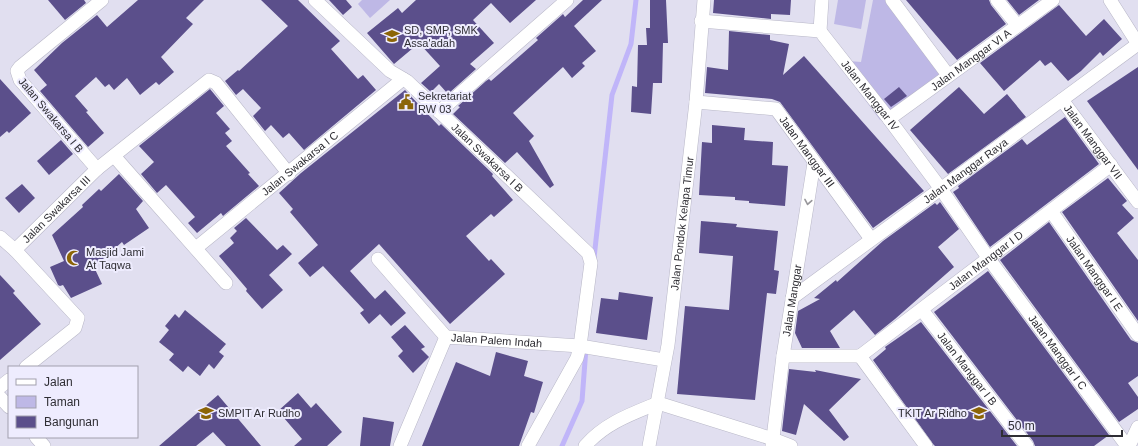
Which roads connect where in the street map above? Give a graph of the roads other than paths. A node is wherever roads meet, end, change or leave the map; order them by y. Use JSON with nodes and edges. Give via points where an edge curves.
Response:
{"nodes":[{"id":1,"x":102,"y":0,"type":"edge"},
{"id":2,"x":315,"y":0,"type":"edge"},
{"id":3,"x":566,"y":0,"type":"edge"},
{"id":4,"x":704,"y":0,"type":"edge"},
{"id":5,"x":822,"y":0,"type":"edge"},
{"id":6,"x":892,"y":0,"type":"edge"},
{"id":7,"x":997,"y":0,"type":"edge"},
{"id":8,"x":1052,"y":0,"type":"edge"},
{"id":9,"x":1110,"y":0,"type":"edge"},
{"id":10,"x":701,"y":21,"type":"junction"},
{"id":11,"x":1017,"y":26,"type":"junction"},
{"id":12,"x":820,"y":31,"type":"junction"},
{"id":13,"x":1138,"y":44,"type":"edge"},
{"id":14,"x":948,"y":75,"type":"junction"},
{"id":15,"x":403,"y":79,"type":"junction"},
{"id":16,"x":1062,"y":100,"type":"junction"},
{"id":17,"x":696,"y":102,"type":"junction"},
{"id":18,"x":439,"y":112,"type":"junction"},
{"id":19,"x":890,"y":119,"type":"junction"},
{"id":20,"x":114,"y":156,"type":"junction"},
{"id":21,"x":814,"y":163,"type":"junction"},
{"id":22,"x":1111,"y":165,"type":"junction"},
{"id":23,"x":97,"y":169,"type":"junction"},
{"id":24,"x":289,"y":174,"type":"junction"},
{"id":25,"x":941,"y":189,"type":"junction"},
{"id":26,"x":1138,"y":202,"type":"edge"},
{"id":27,"x":1051,"y":211,"type":"junction"},
{"id":28,"x":0,"y":237,"type":"edge"},
{"id":29,"x":871,"y":239,"type":"junction"},
{"id":30,"x":196,"y":248,"type":"junction"},
{"id":31,"x":15,"y":250,"type":"junction"},
{"id":32,"x":989,"y":258,"type":"junction"},
{"id":33,"x":378,"y":259,"type":"dead end"},
{"id":34,"x":226,"y":283,"type":"dead end"},
{"id":35,"x":792,"y":298,"type":"junction"},
{"id":36,"x":922,"y":310,"type":"junction"},
{"id":37,"x":1138,"y":335,"type":"edge"},
{"id":38,"x":446,"y":337,"type":"junction"},
{"id":39,"x":581,"y":351,"type":"junction"},
{"id":40,"x":783,"y":356,"type":"junction"},
{"id":41,"x":860,"y":356,"type":"junction"},
{"id":42,"x":664,"y":360,"type":"junction"},
{"id":43,"x":27,"y":366,"type":"edge"},
{"id":44,"x":8,"y":381,"type":"edge"},
{"id":45,"x":0,"y":387,"type":"edge"},
{"id":46,"x":0,"y":397,"type":"edge"},
{"id":47,"x":658,"y":403,"type":"junction"},
{"id":48,"x":8,"y":406,"type":"edge"},
{"id":49,"x":1138,"y":427,"type":"edge"},
{"id":50,"x":37,"y":438,"type":"edge"},
{"id":51,"x":773,"y":442,"type":"edge"},
{"id":52,"x":44,"y":446,"type":"edge"},
{"id":53,"x":400,"y":446,"type":"edge"},
{"id":54,"x":528,"y":446,"type":"edge"},
{"id":55,"x":586,"y":446,"type":"edge"},
{"id":56,"x":649,"y":446,"type":"edge"},
{"id":57,"x":791,"y":446,"type":"edge"},
{"id":58,"x":926,"y":446,"type":"edge"},
{"id":59,"x":1027,"y":446,"type":"edge"},
{"id":60,"x":1128,"y":446,"type":"edge"}],
"edges":[{"from":1,"to":23,"type":"street","name":"Jalan Swakarsa I B","via":[[17,71],[20,80]]},
{"from":2,"to":15,"type":"street","name":"Jalan Swakarsa I B","via":[[390,71]]},
{"from":3,"to":18,"type":"street"},
{"from":4,"to":10,"type":"street","name":"Jalan Pondok Kelapa Timur"},
{"from":5,"to":12,"type":"street"},
{"from":6,"to":14,"type":"street"},
{"from":7,"to":11,"type":"street"},
{"from":8,"to":11,"type":"street","name":"Jalan Manggar VI A"},
{"from":9,"to":13,"type":"street"},
{"from":10,"to":12,"type":"street"},
{"from":10,"to":17,"type":"street","name":"Jalan Pondok Kelapa Timur"},
{"from":11,"to":14,"type":"street","name":"Jalan Manggar VI A"},
{"from":12,"to":19,"type":"street","name":"Jalan Manggar IV"},
{"from":13,"to":16,"type":"street","name":"Jalan Manggar Raya"},
{"from":14,"to":19,"type":"street","name":"Jalan Manggar VI A"},
{"from":15,"to":18,"type":"street","name":"Jalan Swakarsa I B"},
{"from":15,"to":24,"type":"street","name":"Jalan Swakarsa I C"},
{"from":16,"to":22,"type":"street","name":"Jalan Manggar VII"},
{"from":16,"to":25,"type":"street","name":"Jalan Manggar Raya"},
{"from":17,"to":21,"type":"street","name":"Jalan Manggar III","via":[[776,109]]},
{"from":17,"to":42,"type":"street","name":"Jalan Pondok Kelapa Timur","via":[[668,345]]},
{"from":18,"to":39,"type":"street","name":"Jalan Swakarsa I B","via":[[588,253],[590,263]]},
{"from":19,"to":25,"type":"street","name":"Jalan Manggar IV"},
{"from":20,"to":23,"type":"street","name":"Jalan Swakarsa III"},
{"from":20,"to":24,"type":"street","name":"Jalan Swakarsa III","via":[[210,80],[216,83]]},
{"from":20,"to":30,"type":"street"},
{"from":21,"to":29,"type":"street","name":"Jalan Manggar III"},
{"from":21,"to":35,"type":"street","name":"Jalan Manggar","one_way":true},
{"from":22,"to":26,"type":"street","name":"Jalan Manggar VII"},
{"from":22,"to":27,"type":"street","name":"Jalan Manggar I D"},
{"from":23,"to":31,"type":"street","name":"Jalan Swakarsa III"},
{"from":24,"to":30,"type":"street","name":"Jalan Swakarsa I C"},
{"from":25,"to":29,"type":"street","name":"Jalan Manggar Raya"},
{"from":25,"to":32,"type":"street","name":"Jalan Manggar IV"},
{"from":27,"to":32,"type":"street","name":"Jalan Manggar I D"},
{"from":27,"to":37,"type":"street","name":"Jalan Manggar I E"},
{"from":28,"to":31,"type":"street"},
{"from":29,"to":35,"type":"street","name":"Jalan Manggar Raya"},
{"from":30,"to":34,"type":"street"},
{"from":31,"to":43,"type":"street","via":[[78,318],[75,328]]},
{"from":32,"to":36,"type":"street","name":"Jalan Manggar I D"},
{"from":32,"to":60,"type":"street","name":"Jalan Manggar I C"},
{"from":33,"to":38,"type":"street"},
{"from":35,"to":40,"type":"street","name":"Jalan Manggar"},
{"from":36,"to":41,"type":"street","name":"Jalan Manggar I D"},
{"from":36,"to":59,"type":"street","name":"Jalan Manggar I B"},
{"from":38,"to":39,"type":"street","name":"Jalan Palem Indah"},
{"from":38,"to":53,"type":"street","name":"Jalan Palem Indah"},
{"from":39,"to":42,"type":"street","name":"Jalan Palem Indah","via":[[610,350]]},
{"from":39,"to":54,"type":"street"},
{"from":40,"to":41,"type":"street"},
{"from":40,"to":51,"type":"street","name":"Jalan Manggar"},
{"from":41,"to":58,"type":"street"},
{"from":42,"to":47,"type":"street","name":"Jalan Pondok Kelapa Timur"},
{"from":44,"to":45,"type":"street"},
{"from":46,"to":48,"type":"street"},
{"from":47,"to":51,"type":"street"},
{"from":47,"to":55,"type":"street","via":[[609,425]]},
{"from":47,"to":56,"type":"street","name":"Jalan Pondok Kelapa Timur"},
{"from":49,"to":60,"type":"street"},
{"from":50,"to":52,"type":"street"},
{"from":51,"to":57,"type":"street"}]}
